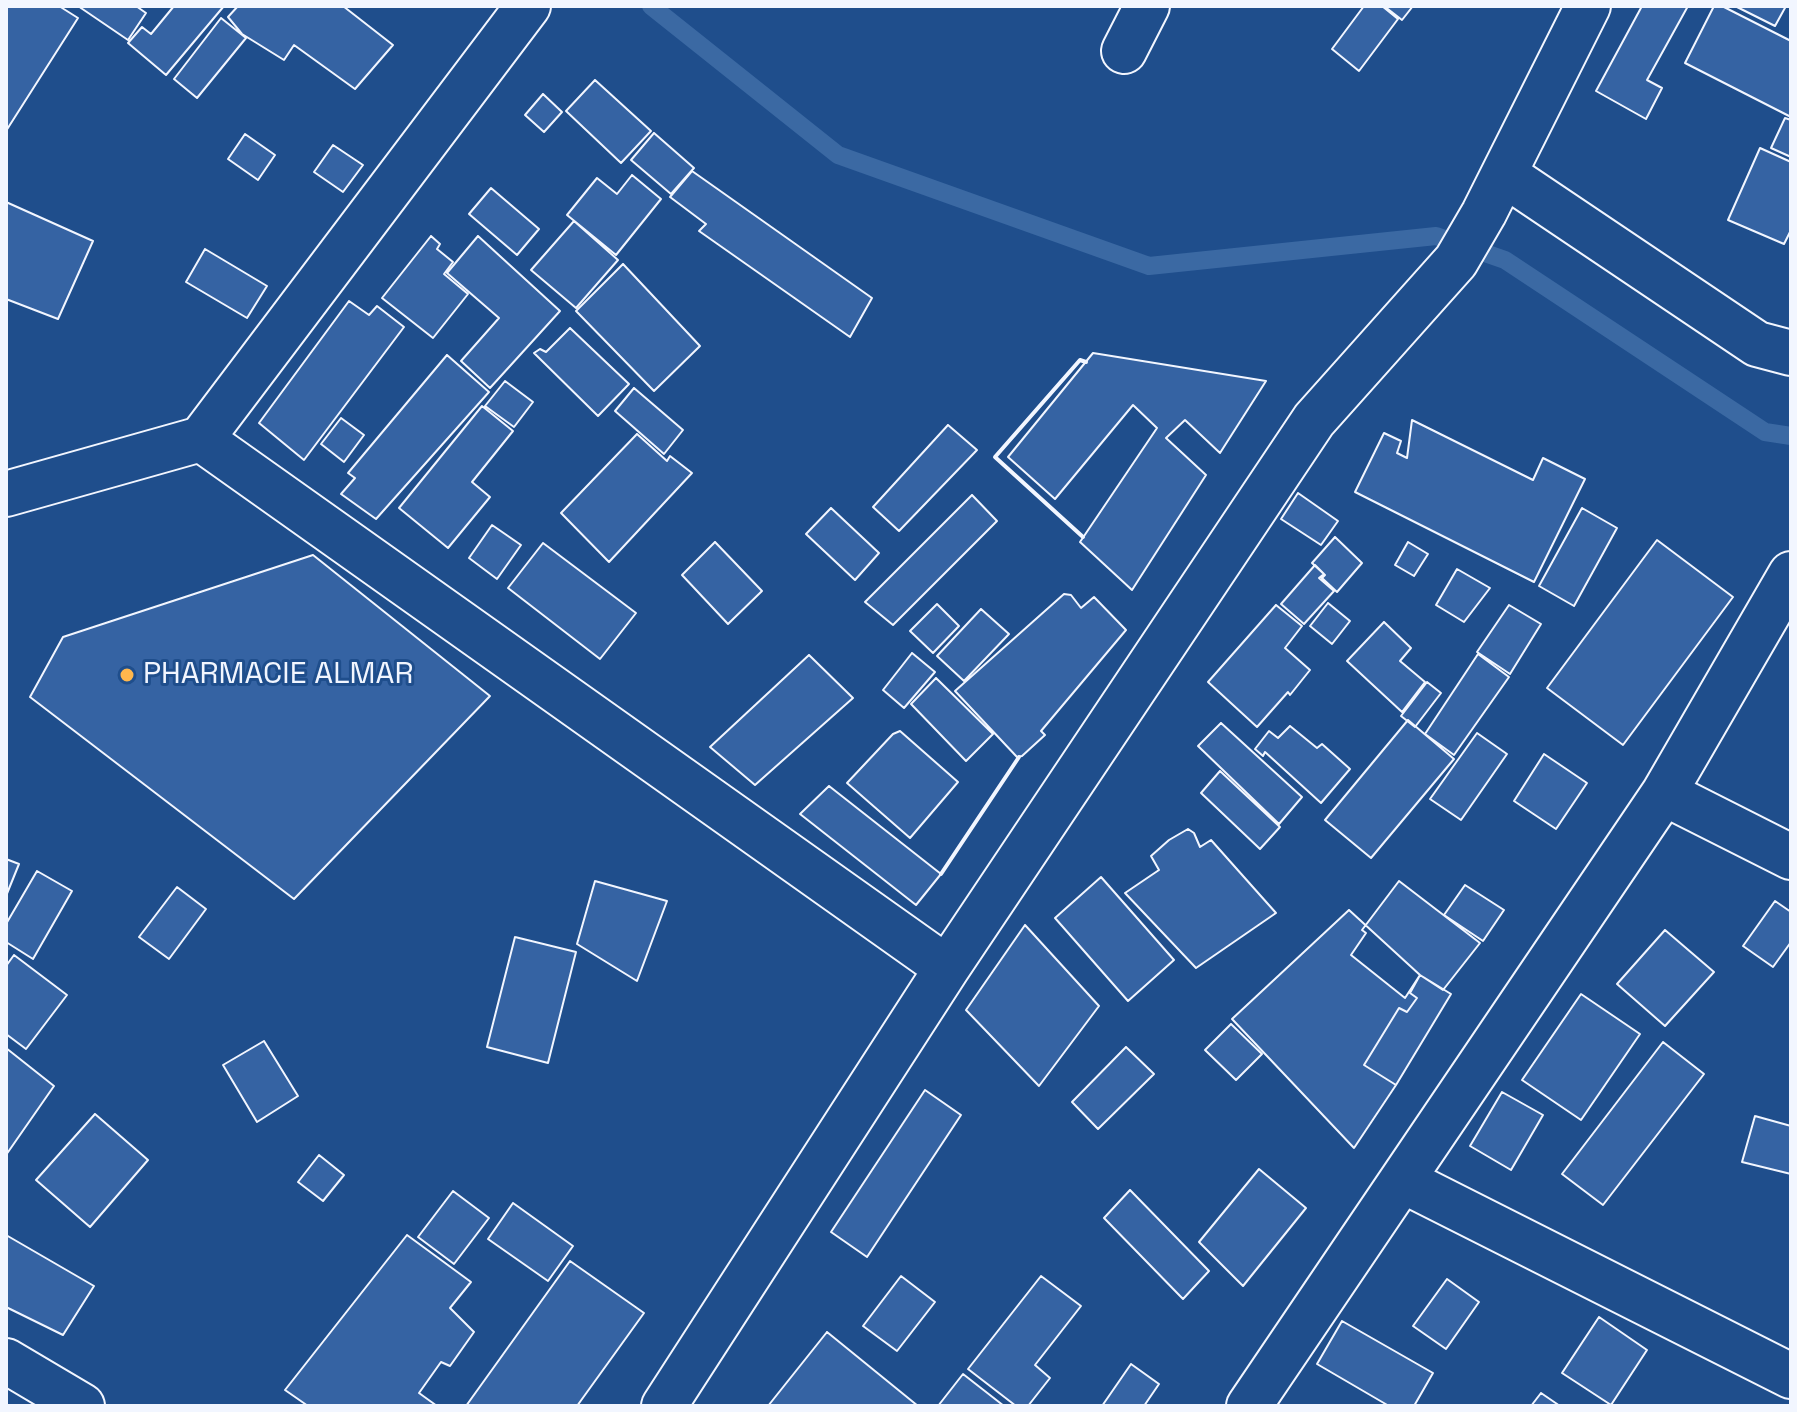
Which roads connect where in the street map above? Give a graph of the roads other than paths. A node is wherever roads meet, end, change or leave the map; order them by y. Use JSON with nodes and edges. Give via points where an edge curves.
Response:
{"nodes":[{"id":1,"x":528,"y":6,"type":"edge"},
{"id":2,"x":1147,"y":6,"type":"edge"},
{"id":3,"x":1588,"y":6,"type":"edge"},
{"id":4,"x":1124,"y":51,"type":"dead end"},
{"id":5,"x":1504,"y":174,"type":"junction"},
{"id":6,"x":1791,"y":353,"type":"edge"},
{"id":7,"x":201,"y":439,"type":"junction"},
{"id":8,"x":6,"y":494,"type":"edge"},
{"id":9,"x":1791,"y":574,"type":"edge"},
{"id":10,"x":1664,"y":793,"type":"junction"},
{"id":11,"x":1791,"y":857,"type":"edge"},
{"id":12,"x":947,"y":968,"type":"junction"},
{"id":13,"x":1402,"y":1180,"type":"junction"},
{"id":14,"x":6,"y":1361,"type":"edge"},
{"id":15,"x":1791,"y":1376,"type":"edge"},
{"id":16,"x":82,"y":1406,"type":"edge"},
{"id":17,"x":664,"y":1406,"type":"edge"},
{"id":18,"x":1249,"y":1406,"type":"edge"}],
"edges":[{"from":1,"to":7,"type":"street"},
{"from":2,"to":4,"type":"street"},
{"from":3,"to":5,"type":"street"},
{"from":5,"to":6,"type":"street","via":[[1757,344]]},
{"from":5,"to":12,"type":"street","via":[[1456,261],[1314,420]]},
{"from":7,"to":8,"type":"street"},
{"from":7,"to":12,"type":"street"},
{"from":9,"to":10,"type":"street"},
{"from":10,"to":11,"type":"street"},
{"from":10,"to":13,"type":"street"},
{"from":12,"to":17,"type":"street"},
{"from":13,"to":15,"type":"street"},
{"from":13,"to":18,"type":"street"},
{"from":14,"to":16,"type":"street"}]}
